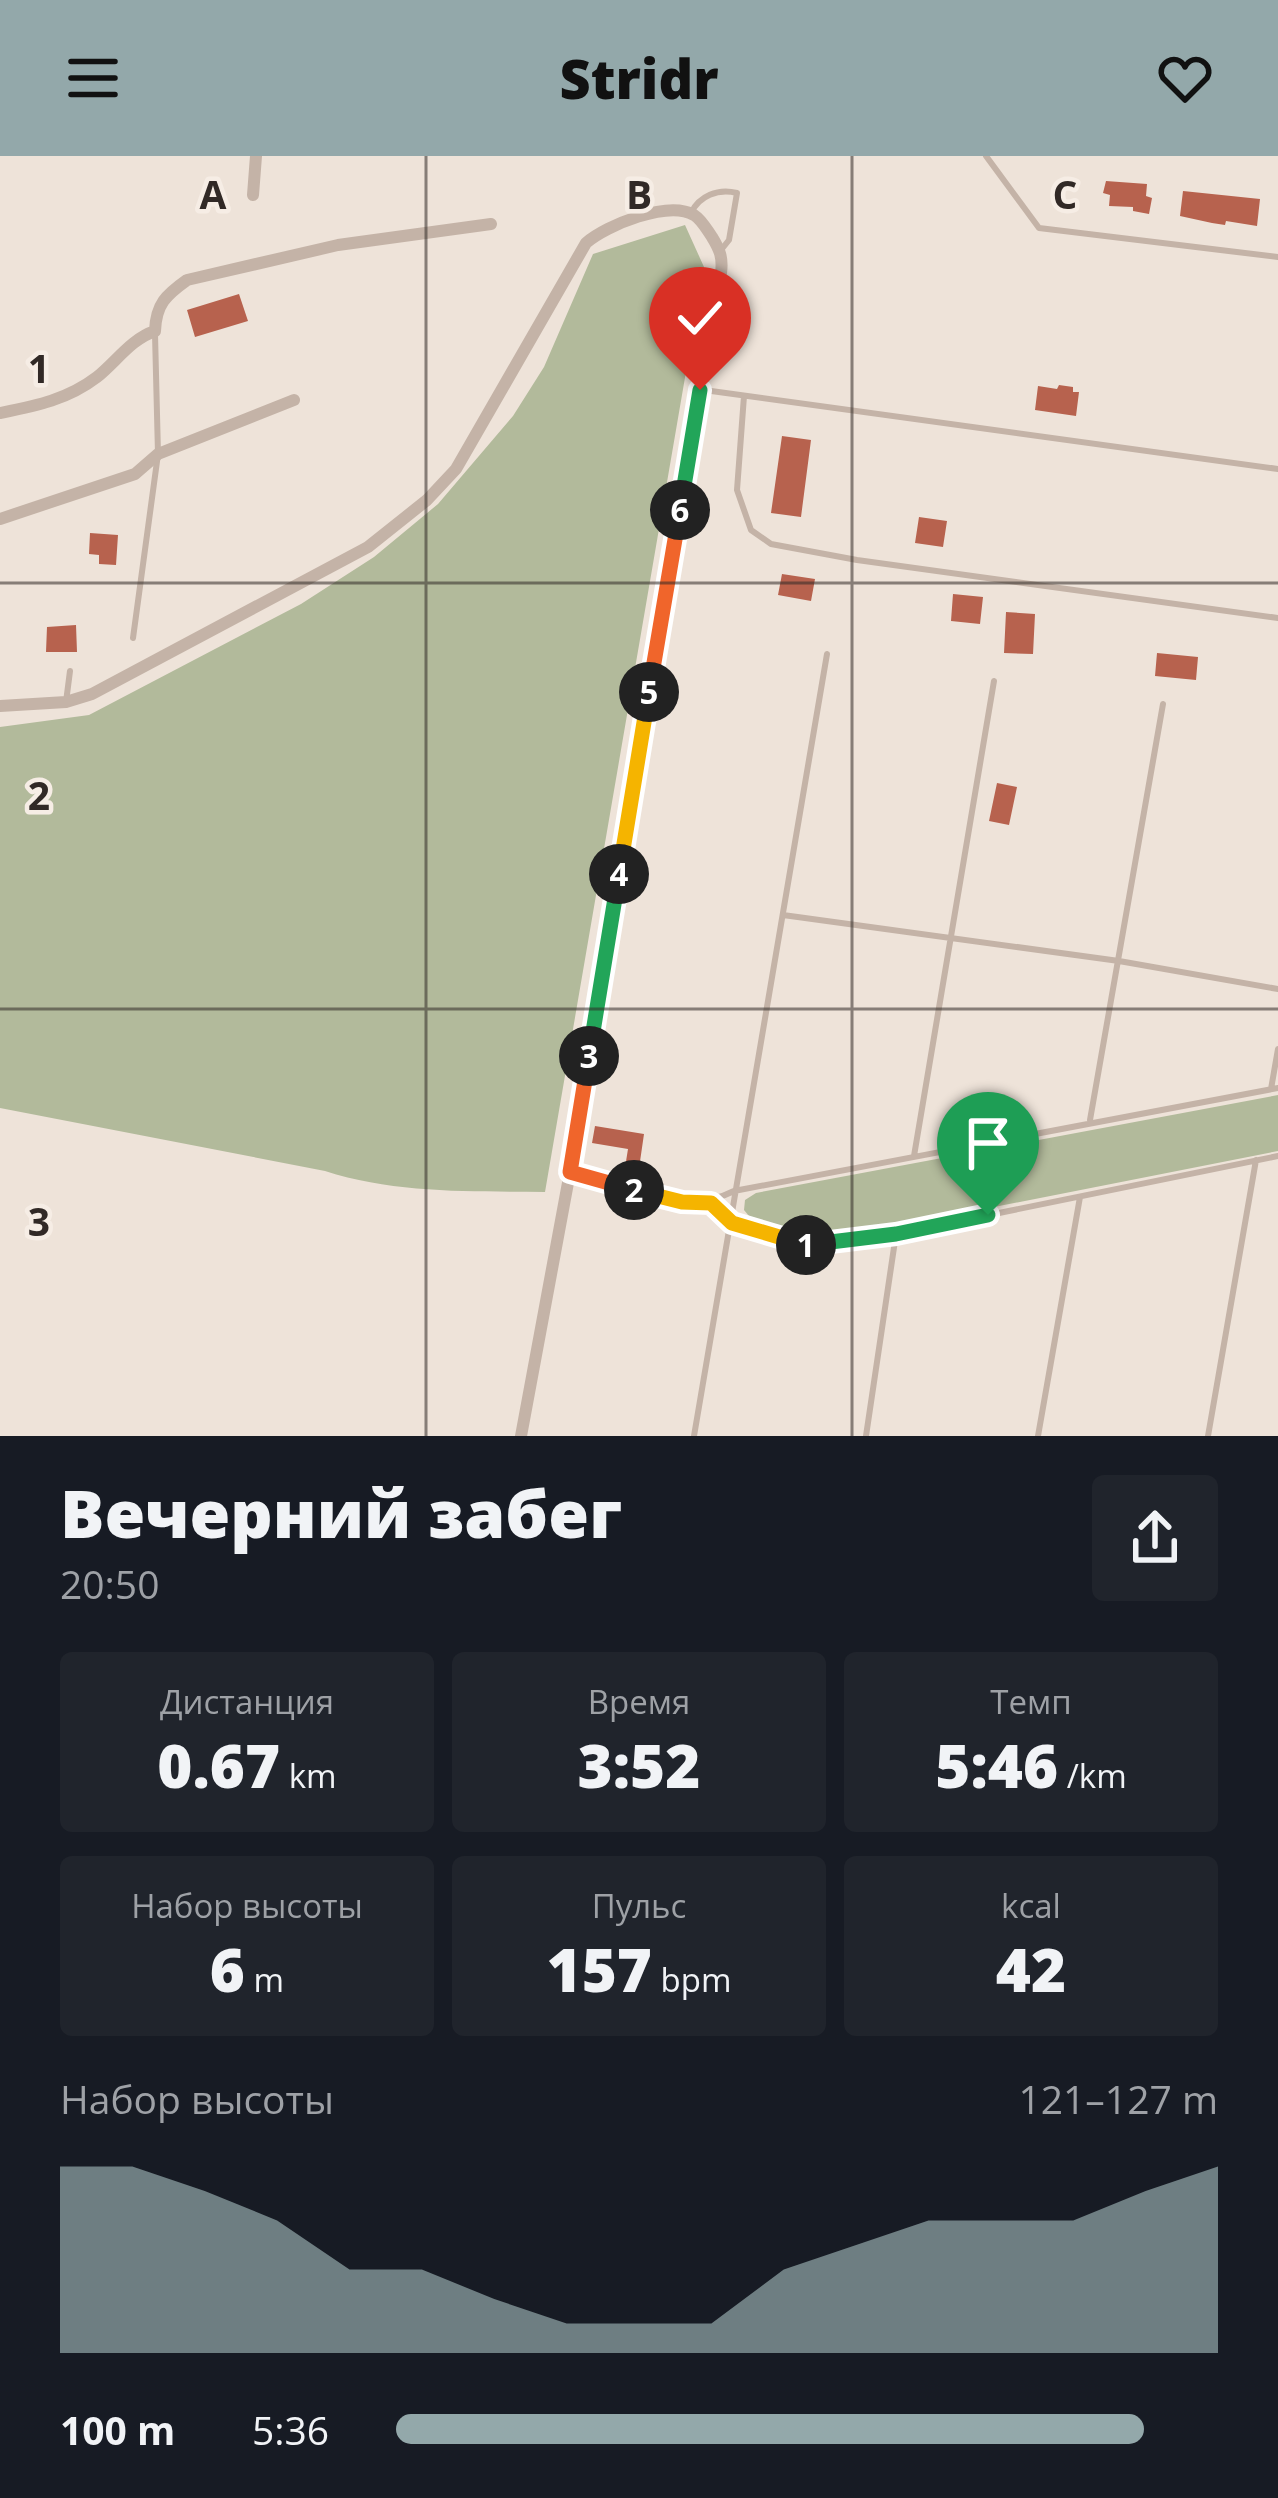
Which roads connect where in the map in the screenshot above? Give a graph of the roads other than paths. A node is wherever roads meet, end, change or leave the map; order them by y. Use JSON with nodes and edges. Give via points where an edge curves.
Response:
{"nodes":[{"id":1,"x":256,"y":156,"type":"edge"},
{"id":2,"x":986,"y":156,"type":"edge"},
{"id":3,"x":253,"y":195,"type":"dead end"},
{"id":4,"x":691,"y":213,"type":"junction"},
{"id":5,"x":491,"y":224,"type":"dead end"},
{"id":6,"x":720,"y":251,"type":"junction"},
{"id":7,"x":1278,"y":257,"type":"edge"},
{"id":8,"x":155,"y":331,"type":"junction"},
{"id":9,"x":700,"y":390,"type":"junction"},
{"id":10,"x":744,"y":396,"type":"junction"},
{"id":11,"x":294,"y":400,"type":"dead end"},
{"id":12,"x":0,"y":413,"type":"edge"},
{"id":13,"x":158,"y":454,"type":"junction"},
{"id":14,"x":1278,"y":469,"type":"edge"},
{"id":15,"x":0,"y":519,"type":"edge"},
{"id":16,"x":1278,"y":618,"type":"edge"},
{"id":17,"x":133,"y":638,"type":"dead end"},
{"id":18,"x":827,"y":654,"type":"dead end"},
{"id":19,"x":70,"y":671,"type":"dead end"},
{"id":20,"x":994,"y":681,"type":"dead end"},
{"id":21,"x":66,"y":702,"type":"junction"},
{"id":22,"x":1163,"y":704,"type":"dead end"},
{"id":23,"x":0,"y":706,"type":"edge"},
{"id":24,"x":783,"y":915,"type":"junction"},
{"id":25,"x":951,"y":937,"type":"junction"},
{"id":26,"x":1119,"y":962,"type":"junction"},
{"id":27,"x":1278,"y":989,"type":"edge"},
{"id":28,"x":1278,"y":1048,"type":"edge"},
{"id":29,"x":1275,"y":1088,"type":"edge"},
{"id":30,"x":1090,"y":1121,"type":"junction"},
{"id":31,"x":914,"y":1156,"type":"junction"},
{"id":32,"x":1278,"y":1156,"type":"edge"},
{"id":33,"x":1256,"y":1160,"type":"junction"},
{"id":34,"x":570,"y":1172,"type":"junction"},
{"id":35,"x":734,"y":1191,"type":"junction"},
{"id":36,"x":1080,"y":1196,"type":"junction"},
{"id":37,"x":711,"y":1203,"type":"junction"},
{"id":38,"x":732,"y":1223,"type":"junction"},
{"id":39,"x":896,"y":1234,"type":"junction"},
{"id":40,"x":521,"y":1436,"type":"edge"},
{"id":41,"x":694,"y":1436,"type":"edge"},
{"id":42,"x":866,"y":1436,"type":"edge"},
{"id":43,"x":1038,"y":1436,"type":"edge"},
{"id":44,"x":1208,"y":1436,"type":"edge"}],
"edges":[{"from":1,"to":3,"type":"street"},
{"from":2,"to":7,"type":"lane","via":[[1039,227]]},
{"from":4,"to":6,"type":"street"},
{"from":4,"to":6,"type":"lane","via":[[706,196],[737,193]]},
{"from":4,"to":21,"type":"street","via":[[622,221],[586,243],[456,469],[393,528],[105,689]]},
{"from":5,"to":8,"type":"street","via":[[338,245],[187,280],[156,311]]},
{"from":6,"to":9,"type":"street"},
{"from":8,"to":12,"type":"street","via":[[71,394]]},
{"from":8,"to":13,"type":"lane"},
{"from":9,"to":10,"type":"lane"},
{"from":9,"to":34,"type":"street"},
{"from":10,"to":14,"type":"lane"},
{"from":10,"to":16,"type":"lane","via":[[736,490],[751,530],[771,544]]},
{"from":11,"to":13,"type":"street"},
{"from":13,"to":15,"type":"street","via":[[135,474]]},
{"from":13,"to":17,"type":"lane"},
{"from":18,"to":24,"type":"lane"},
{"from":19,"to":21,"type":"lane"},
{"from":20,"to":25,"type":"lane"},
{"from":21,"to":23,"type":"street"},
{"from":22,"to":26,"type":"lane"},
{"from":24,"to":25,"type":"lane"},
{"from":24,"to":35,"type":"lane"},
{"from":25,"to":26,"type":"lane"},
{"from":25,"to":31,"type":"lane"},
{"from":26,"to":27,"type":"lane"},
{"from":26,"to":30,"type":"lane"},
{"from":28,"to":29,"type":"lane"},
{"from":29,"to":30,"type":"lane"},
{"from":30,"to":31,"type":"lane"},
{"from":31,"to":35,"type":"lane"},
{"from":32,"to":33,"type":"lane"},
{"from":33,"to":36,"type":"lane"},
{"from":33,"to":44,"type":"lane"},
{"from":34,"to":37,"type":"lane"},
{"from":34,"to":40,"type":"street"},
{"from":35,"to":37,"type":"lane"},
{"from":35,"to":38,"type":"lane"},
{"from":36,"to":39,"type":"lane"},
{"from":36,"to":43,"type":"lane"},
{"from":37,"to":38,"type":"lane"},
{"from":38,"to":39,"type":"lane","via":[[811,1246]]},
{"from":38,"to":41,"type":"lane"},
{"from":39,"to":42,"type":"lane"}]}
